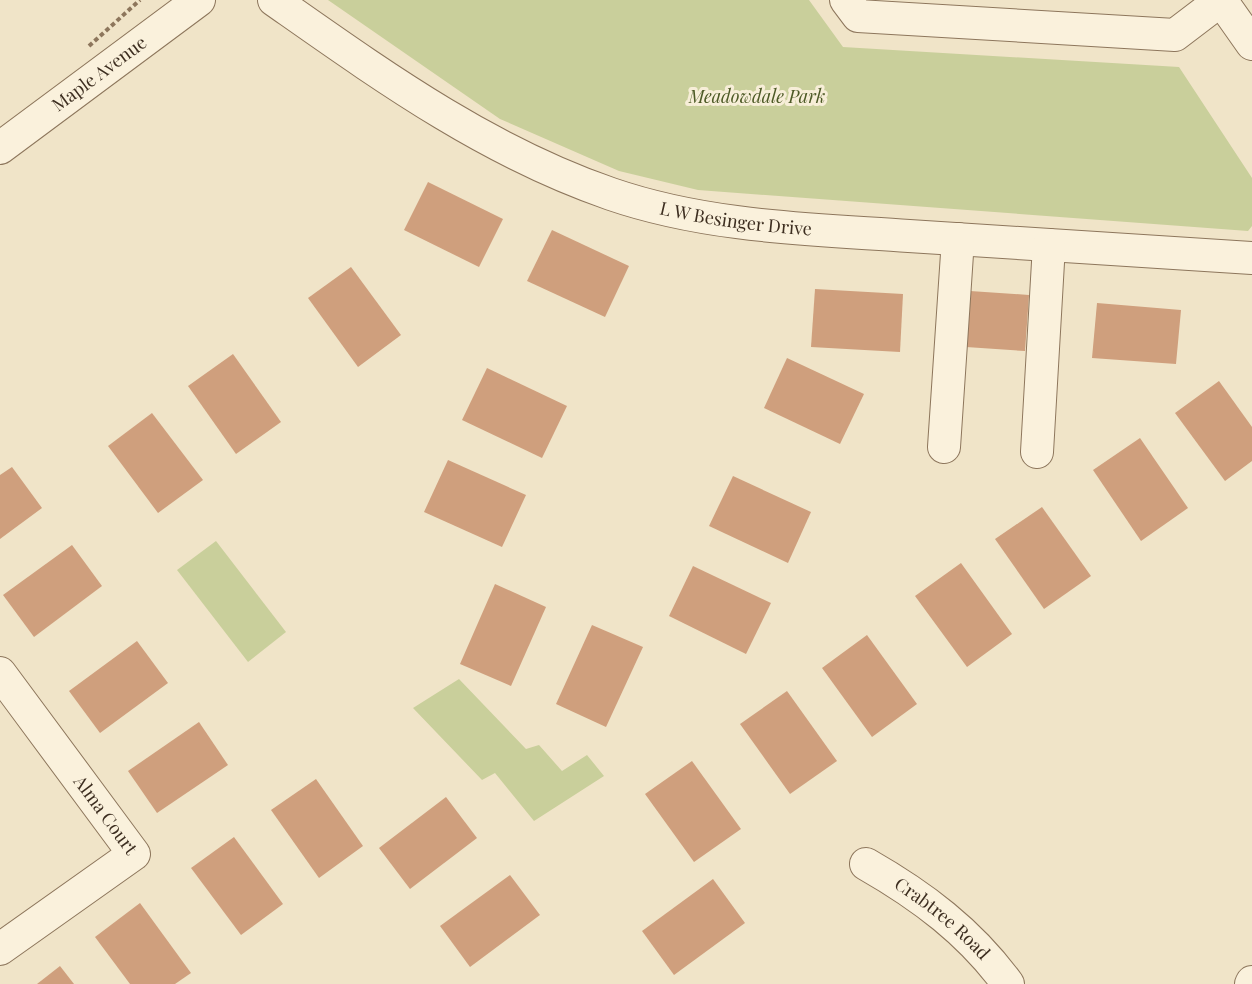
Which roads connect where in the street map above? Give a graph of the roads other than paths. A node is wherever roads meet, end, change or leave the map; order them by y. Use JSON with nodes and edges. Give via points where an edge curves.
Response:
{"nodes":[{"id":1,"x":199,"y":0,"type":"edge"},
{"id":2,"x":274,"y":0,"type":"edge"},
{"id":3,"x":846,"y":0,"type":"edge"},
{"id":4,"x":1221,"y":0,"type":"edge"},
{"id":5,"x":1252,"y":44,"type":"edge"},
{"id":6,"x":0,"y":148,"type":"edge"},
{"id":7,"x":958,"y":239,"type":"junction"},
{"id":8,"x":1049,"y":245,"type":"junction"},
{"id":9,"x":1252,"y":258,"type":"edge"},
{"id":10,"x":944,"y":447,"type":"dead end"},
{"id":11,"x":1037,"y":452,"type":"dead end"},
{"id":12,"x":0,"y":673,"type":"edge"},
{"id":13,"x":866,"y":864,"type":"dead end"},
{"id":14,"x":0,"y":949,"type":"edge"},
{"id":15,"x":1008,"y":984,"type":"edge"}],
"edges":[{"from":1,"to":6,"type":"street","name":"Maple Avenue"},
{"from":2,"to":7,"type":"street","name":"L W Besinger Drive","via":[[444,116],[537,165],[612,195],[685,214],[768,226]]},
{"from":3,"to":4,"type":"street","via":[[858,16],[1175,35]]},
{"from":4,"to":5,"type":"street"},
{"from":7,"to":8,"type":"street","name":"L W Besinger Drive"},
{"from":7,"to":10,"type":"street"},
{"from":8,"to":9,"type":"street","name":"L W Besinger Drive"},
{"from":8,"to":11,"type":"street"},
{"from":12,"to":14,"type":"street","name":"Alma Court","via":[[134,854]]},
{"from":13,"to":15,"type":"street","name":"Crabtree Road","via":[[914,891],[953,922]]}]}
